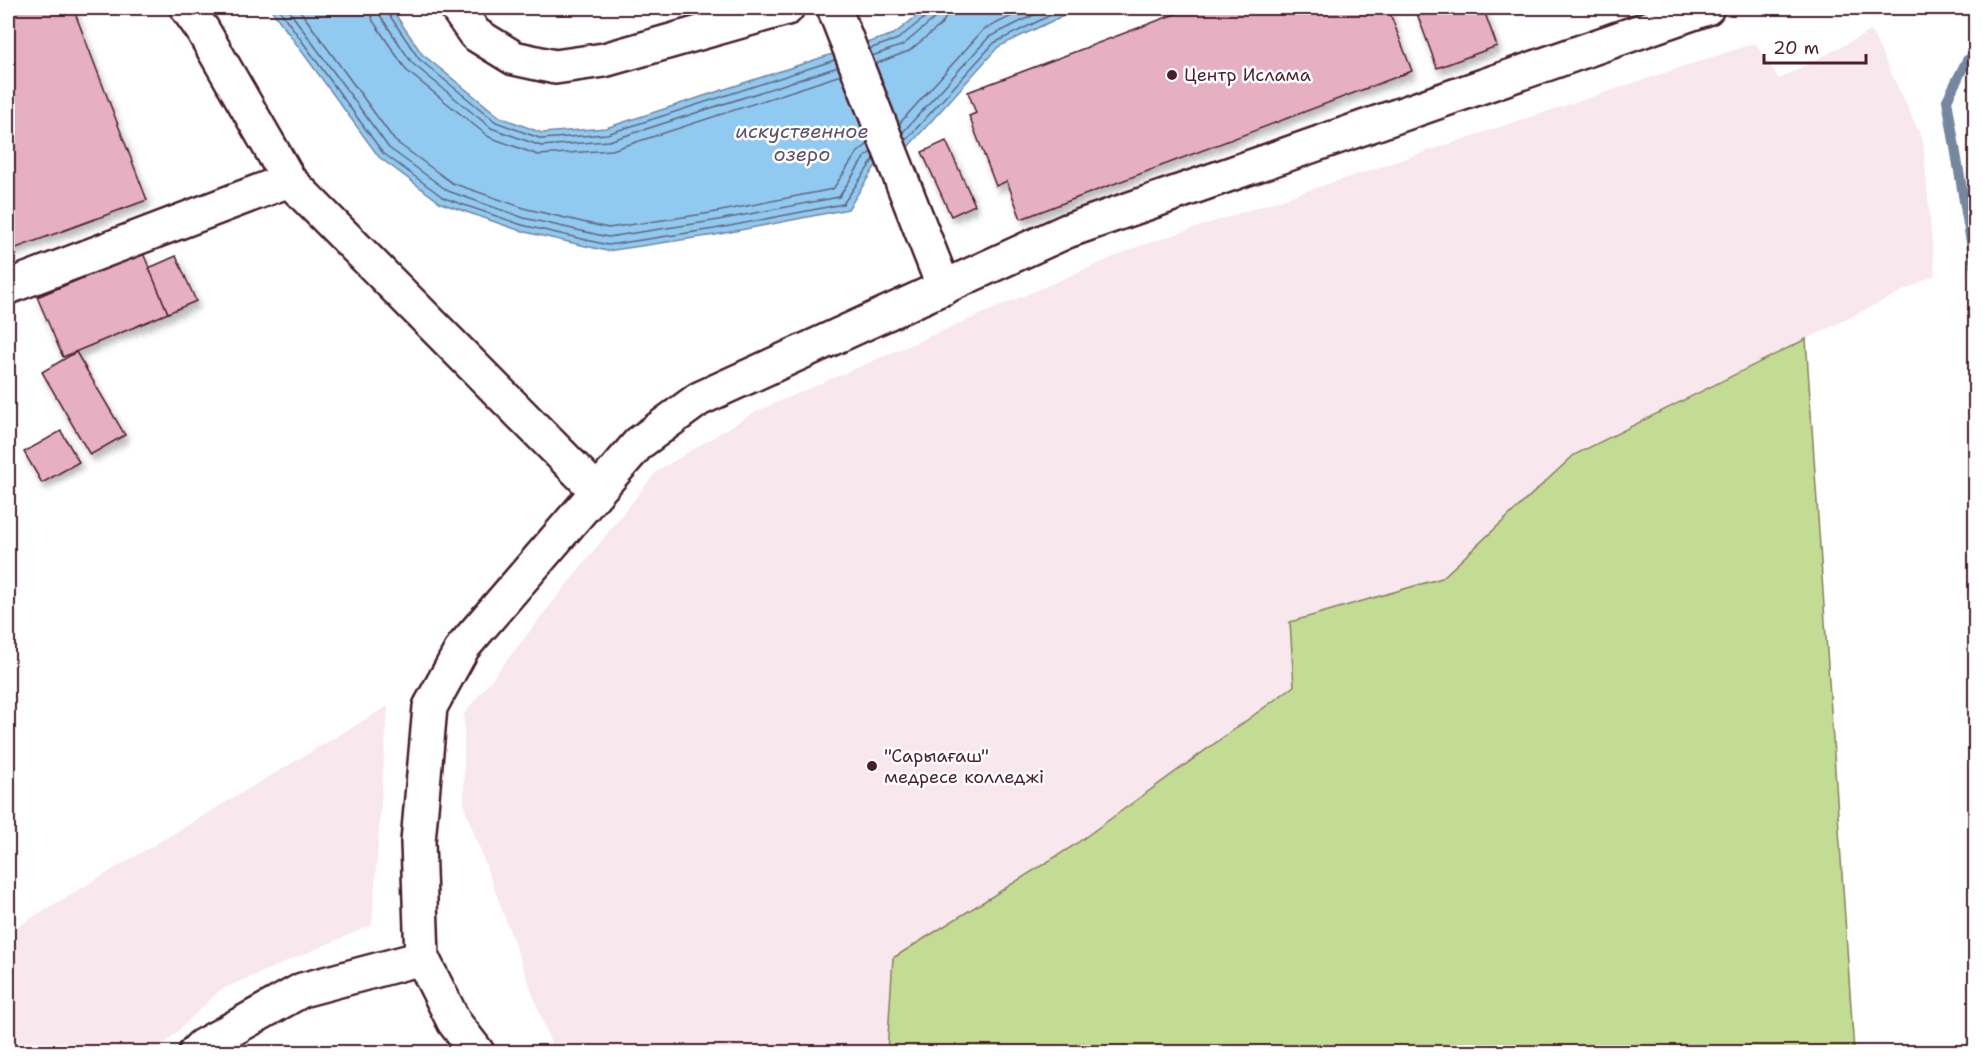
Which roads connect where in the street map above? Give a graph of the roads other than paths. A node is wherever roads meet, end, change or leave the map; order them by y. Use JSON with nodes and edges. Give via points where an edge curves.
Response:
{"nodes":[{"id":1,"x":187,"y":8,"type":"edge"},
{"id":2,"x":457,"y":8,"type":"edge"},
{"id":3,"x":787,"y":8,"type":"edge"},
{"id":4,"x":1707,"y":8,"type":"edge"},
{"id":5,"x":836,"y":13,"type":"edge"},
{"id":6,"x":289,"y":180,"type":"junction"},
{"id":7,"x":8,"y":287,"type":"edge"},
{"id":8,"x":944,"y":288,"type":"junction"},
{"id":9,"x":597,"y":491,"type":"junction"},
{"id":10,"x":422,"y":958,"type":"junction"},
{"id":11,"x":196,"y":1053,"type":"edge"},
{"id":12,"x":477,"y":1053,"type":"edge"}],
"edges":[{"from":1,"to":6,"type":"street"},
{"from":2,"to":3,"type":"street","via":[[475,34],[514,58],[555,67],[604,60]]},
{"from":4,"to":8,"type":"street","via":[[1067,231]]},
{"from":5,"to":8,"type":"street"},
{"from":6,"to":7,"type":"street"},
{"from":6,"to":9,"type":"street"},
{"from":8,"to":9,"type":"street","via":[[699,399],[639,443]]},
{"from":9,"to":10,"type":"street","via":[[463,647],[430,707],[418,842]]},
{"from":10,"to":11,"type":"street","via":[[302,990]]},
{"from":10,"to":12,"type":"street","via":[[454,1022]]}]}
